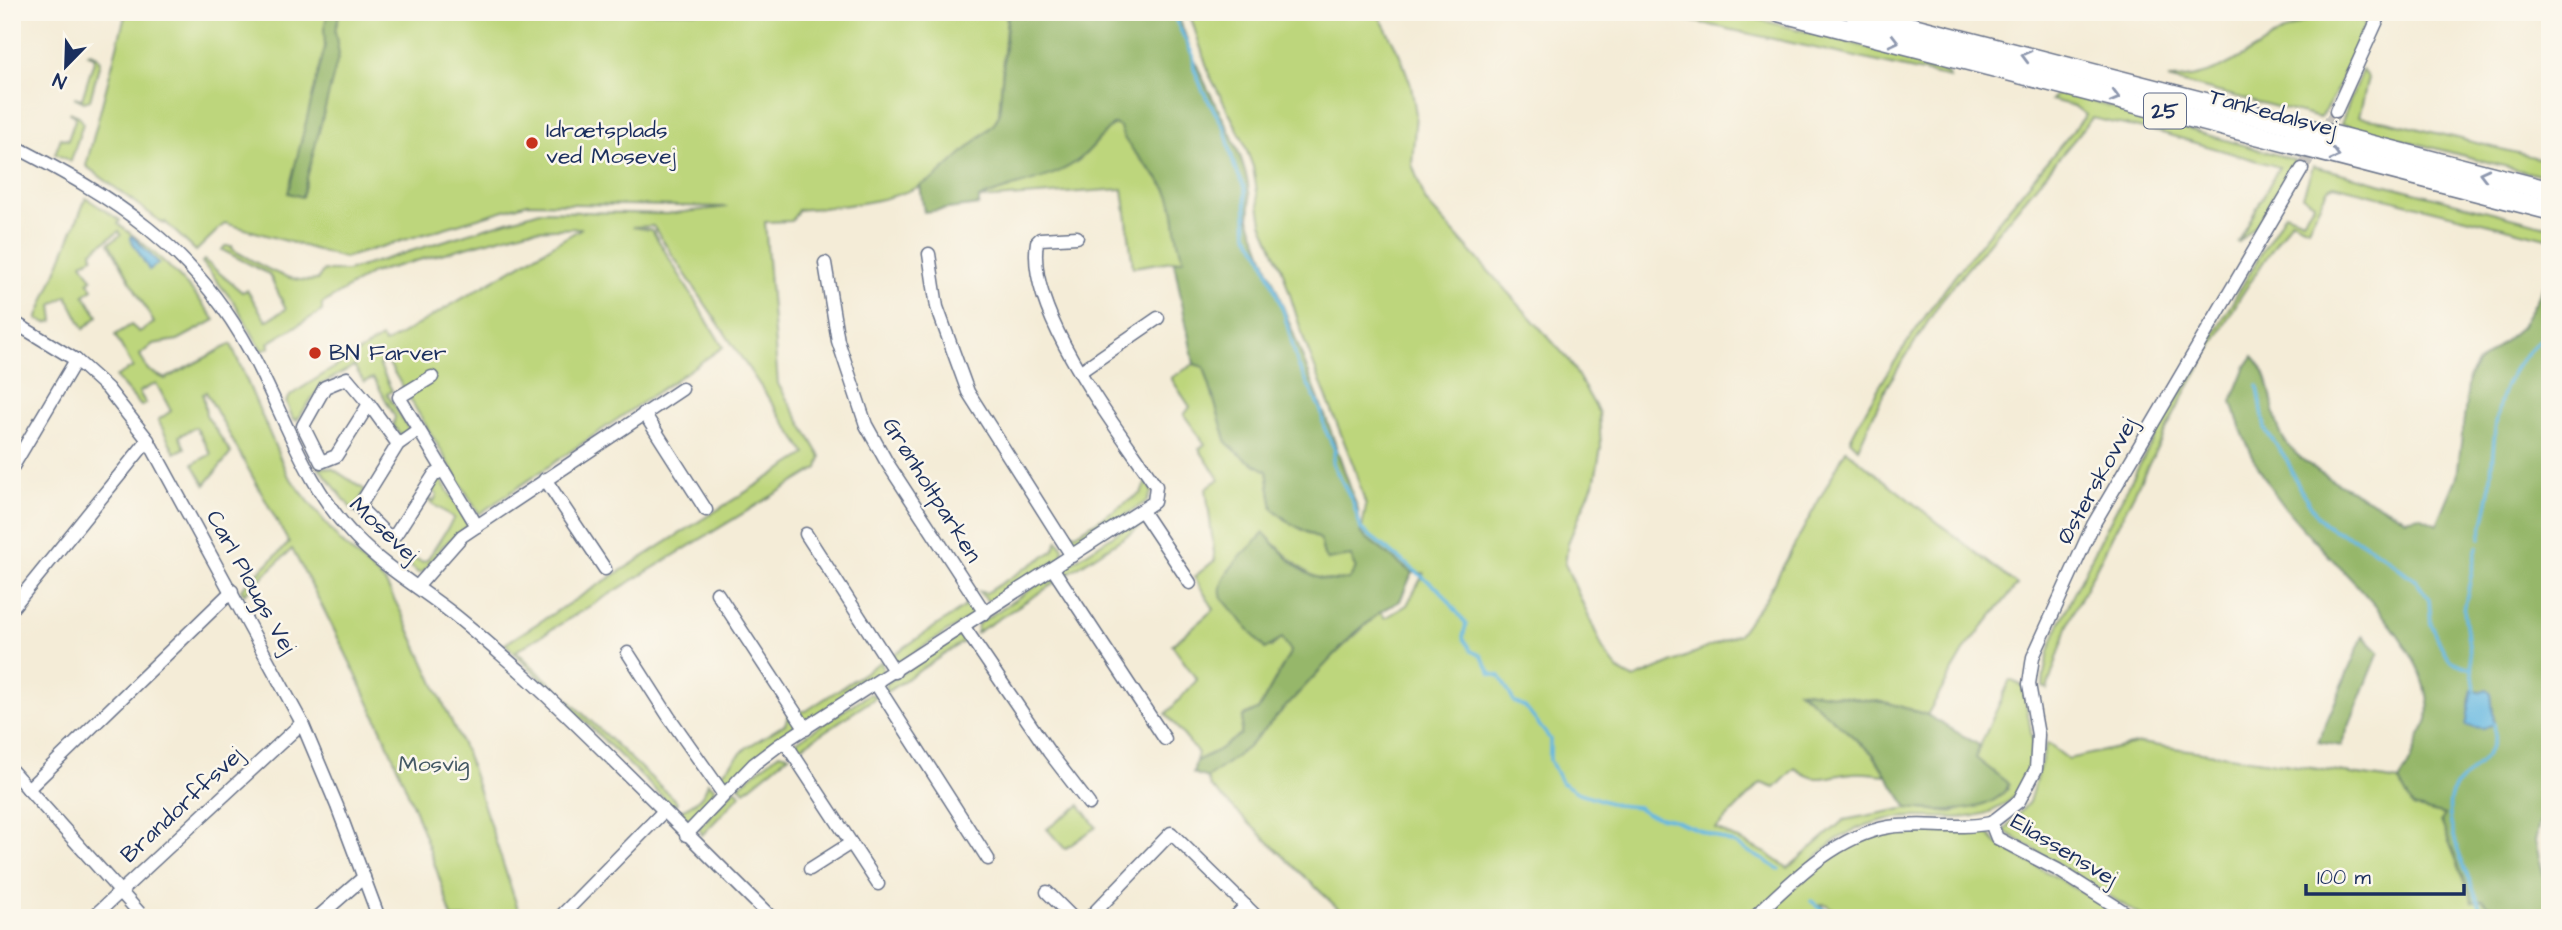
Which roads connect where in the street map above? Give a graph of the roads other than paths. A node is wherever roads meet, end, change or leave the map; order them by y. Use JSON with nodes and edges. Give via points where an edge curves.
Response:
{"nodes":[{"id":1,"x":1780,"y":12,"type":"edge"},
{"id":2,"x":1853,"y":12,"type":"edge"},
{"id":3,"x":2381,"y":12,"type":"edge"},
{"id":4,"x":2336,"y":111,"type":"tunnel mouth"},
{"id":5,"x":13,"y":148,"type":"edge"},
{"id":6,"x":2302,"y":169,"type":"tunnel mouth"},
{"id":7,"x":2550,"y":191,"type":"edge"},
{"id":8,"x":2550,"y":210,"type":"edge"},
{"id":9,"x":1077,"y":237,"type":"dead end"},
{"id":10,"x":929,"y":254,"type":"dead end"},
{"id":11,"x":825,"y":263,"type":"dead end"},
{"id":12,"x":1158,"y":318,"type":"dead end"},
{"id":13,"x":12,"y":321,"type":"edge"},
{"id":14,"x":76,"y":360,"type":"junction"},
{"id":15,"x":1080,"y":371,"type":"junction"},
{"id":16,"x":432,"y":377,"type":"dead end"},
{"id":17,"x":682,"y":389,"type":"dead end"},
{"id":18,"x":369,"y":404,"type":"junction"},
{"id":19,"x":644,"y":413,"type":"junction"},
{"id":20,"x":418,"y":430,"type":"junction"},
{"id":21,"x":148,"y":440,"type":"junction"},
{"id":22,"x":398,"y":444,"type":"junction"},
{"id":23,"x":12,"y":468,"type":"edge"},
{"id":24,"x":443,"y":470,"type":"junction"},
{"id":25,"x":545,"y":479,"type":"junction"},
{"id":26,"x":706,"y":510,"type":"dead end"},
{"id":27,"x":1142,"y":511,"type":"junction"},
{"id":28,"x":477,"y":526,"type":"junction"},
{"id":29,"x":806,"y":534,"type":"dead end"},
{"id":30,"x":1072,"y":556,"type":"junction"},
{"id":31,"x":605,"y":569,"type":"dead end"},
{"id":32,"x":1053,"y":569,"type":"junction"},
{"id":33,"x":1190,"y":583,"type":"dead end"},
{"id":34,"x":417,"y":587,"type":"junction"},
{"id":35,"x":232,"y":591,"type":"junction"},
{"id":36,"x":717,"y":593,"type":"dead end"},
{"id":37,"x":12,"y":608,"type":"edge"},
{"id":38,"x":985,"y":613,"type":"junction"},
{"id":39,"x":964,"y":627,"type":"junction"},
{"id":40,"x":628,"y":653,"type":"dead end"},
{"id":41,"x":895,"y":672,"type":"junction"},
{"id":42,"x":876,"y":684,"type":"junction"},
{"id":43,"x":302,"y":723,"type":"junction"},
{"id":44,"x":806,"y":729,"type":"junction"},
{"id":45,"x":1165,"y":739,"type":"dead end"},
{"id":46,"x":785,"y":742,"type":"junction"},
{"id":47,"x":12,"y":771,"type":"edge"},
{"id":48,"x":28,"y":789,"type":"junction"},
{"id":49,"x":724,"y":795,"type":"junction"},
{"id":50,"x":1087,"y":795,"type":"dead end"},
{"id":51,"x":663,"y":812,"type":"junction"},
{"id":52,"x":1991,"y":823,"type":"junction"},
{"id":53,"x":686,"y":835,"type":"junction"},
{"id":54,"x":851,"y":843,"type":"junction"},
{"id":55,"x":988,"y":859,"type":"dead end"},
{"id":56,"x":810,"y":869,"type":"dead end"},
{"id":57,"x":363,"y":877,"type":"junction"},
{"id":58,"x":878,"y":884,"type":"dead end"},
{"id":59,"x":120,"y":891,"type":"junction"},
{"id":60,"x":1047,"y":892,"type":"dead end"},
{"id":61,"x":1246,"y":906,"type":"junction"},
{"id":62,"x":92,"y":918,"type":"edge"},
{"id":63,"x":144,"y":918,"type":"edge"},
{"id":64,"x":317,"y":918,"type":"edge"},
{"id":65,"x":379,"y":918,"type":"edge"},
{"id":66,"x":559,"y":918,"type":"edge"},
{"id":67,"x":772,"y":918,"type":"edge"},
{"id":68,"x":1073,"y":918,"type":"edge"},
{"id":69,"x":1089,"y":918,"type":"edge"},
{"id":70,"x":1234,"y":918,"type":"edge"},
{"id":71,"x":1258,"y":918,"type":"edge"},
{"id":72,"x":1753,"y":918,"type":"edge"},
{"id":73,"x":2134,"y":918,"type":"edge"}],
"edges":[{"from":1,"to":8,"type":"highway","name":"Tankedalsvej","number":"25","one_way":true},
{"from":7,"to":2,"type":"highway","name":"Tankedalsvej","number":"25","one_way":true},
{"from":3,"to":4,"type":"street"},
{"from":5,"to":34,"type":"street","name":"Mosevej","via":[[110,198],[140,219],[192,269],[250,352],[292,442],[335,514],[358,540]]},
{"from":6,"to":52,"type":"street","name":"Østerskovvej","via":[[2094,525],[2033,657],[2029,684],[2038,735],[2036,769],[2019,801]]},
{"from":9,"to":15,"type":"street","via":[[1040,239],[1035,250],[1052,322]]},
{"from":10,"to":30,"type":"street","via":[[937,307],[968,392]]},
{"from":11,"to":38,"type":"street","name":"Grønholtparken","via":[[838,341],[866,425]]},
{"from":12,"to":15,"type":"street"},
{"from":13,"to":14,"type":"street","name":"Carl Plougs Vej"},
{"from":14,"to":21,"type":"street","name":"Carl Plougs Vej","via":[[107,388]]},
{"from":14,"to":23,"type":"street"},
{"from":15,"to":27,"type":"street","via":[[1156,486],[1154,502]]},
{"from":16,"to":20,"type":"street","via":[[399,397]]},
{"from":17,"to":19,"type":"street"},
{"from":18,"to":18,"type":"street","via":[[336,456],[321,461],[303,426],[325,387],[347,378]]},
{"from":18,"to":22,"type":"street"},
{"from":19,"to":25,"type":"street"},
{"from":19,"to":26,"type":"street"},
{"from":20,"to":22,"type":"street"},
{"from":20,"to":24,"type":"street"},
{"from":21,"to":35,"type":"street","name":"Carl Plougs Vej"},
{"from":21,"to":37,"type":"street"},
{"from":22,"to":24,"type":"street","via":[[359,507],[388,536],[396,534],[434,475]]},
{"from":24,"to":28,"type":"street"},
{"from":25,"to":28,"type":"street"},
{"from":25,"to":31,"type":"street"},
{"from":27,"to":30,"type":"street"},
{"from":27,"to":33,"type":"street"},
{"from":28,"to":34,"type":"street","via":[[449,548]]},
{"from":29,"to":41,"type":"street"},
{"from":30,"to":32,"type":"street"},
{"from":32,"to":38,"type":"street"},
{"from":32,"to":45,"type":"street"},
{"from":34,"to":51,"type":"street","name":"Mosevej","via":[[519,671]]},
{"from":35,"to":43,"type":"street","name":"Carl Plougs Vej"},
{"from":35,"to":48,"type":"street"},
{"from":36,"to":44,"type":"street"},
{"from":38,"to":39,"type":"street"},
{"from":39,"to":41,"type":"street"},
{"from":39,"to":50,"type":"street","via":[[1049,752]]},
{"from":40,"to":49,"type":"street"},
{"from":41,"to":42,"type":"street"},
{"from":42,"to":44,"type":"street"},
{"from":42,"to":55,"type":"street"},
{"from":43,"to":57,"type":"street","name":"Carl Plougs Vej"},
{"from":43,"to":59,"type":"street","name":"Brandorffsvej"},
{"from":44,"to":46,"type":"street"},
{"from":46,"to":49,"type":"street","via":[[754,764]]},
{"from":46,"to":54,"type":"street"},
{"from":47,"to":48,"type":"street"},
{"from":48,"to":59,"type":"street"},
{"from":49,"to":53,"type":"street"},
{"from":51,"to":53,"type":"street","name":"Mosevej"},
{"from":51,"to":66,"type":"street"},
{"from":52,"to":72,"type":"street","name":"Eliassensvej","via":[[1968,828],[1890,827],[1857,836],[1809,867]]},
{"from":52,"to":73,"type":"street","name":"Eliassensvej","via":[[1997,838]]},
{"from":53,"to":67,"type":"street","name":"Mosevej"},
{"from":54,"to":56,"type":"street"},
{"from":54,"to":58,"type":"street"},
{"from":57,"to":64,"type":"street"},
{"from":57,"to":65,"type":"street","name":"Carl Plougs Vej"},
{"from":59,"to":62,"type":"street","name":"Brandorffsvej"},
{"from":59,"to":63,"type":"street"},
{"from":60,"to":68,"type":"street"},
{"from":61,"to":69,"type":"street","via":[[1171,833]]},
{"from":61,"to":70,"type":"street"},
{"from":61,"to":71,"type":"street"}]}
